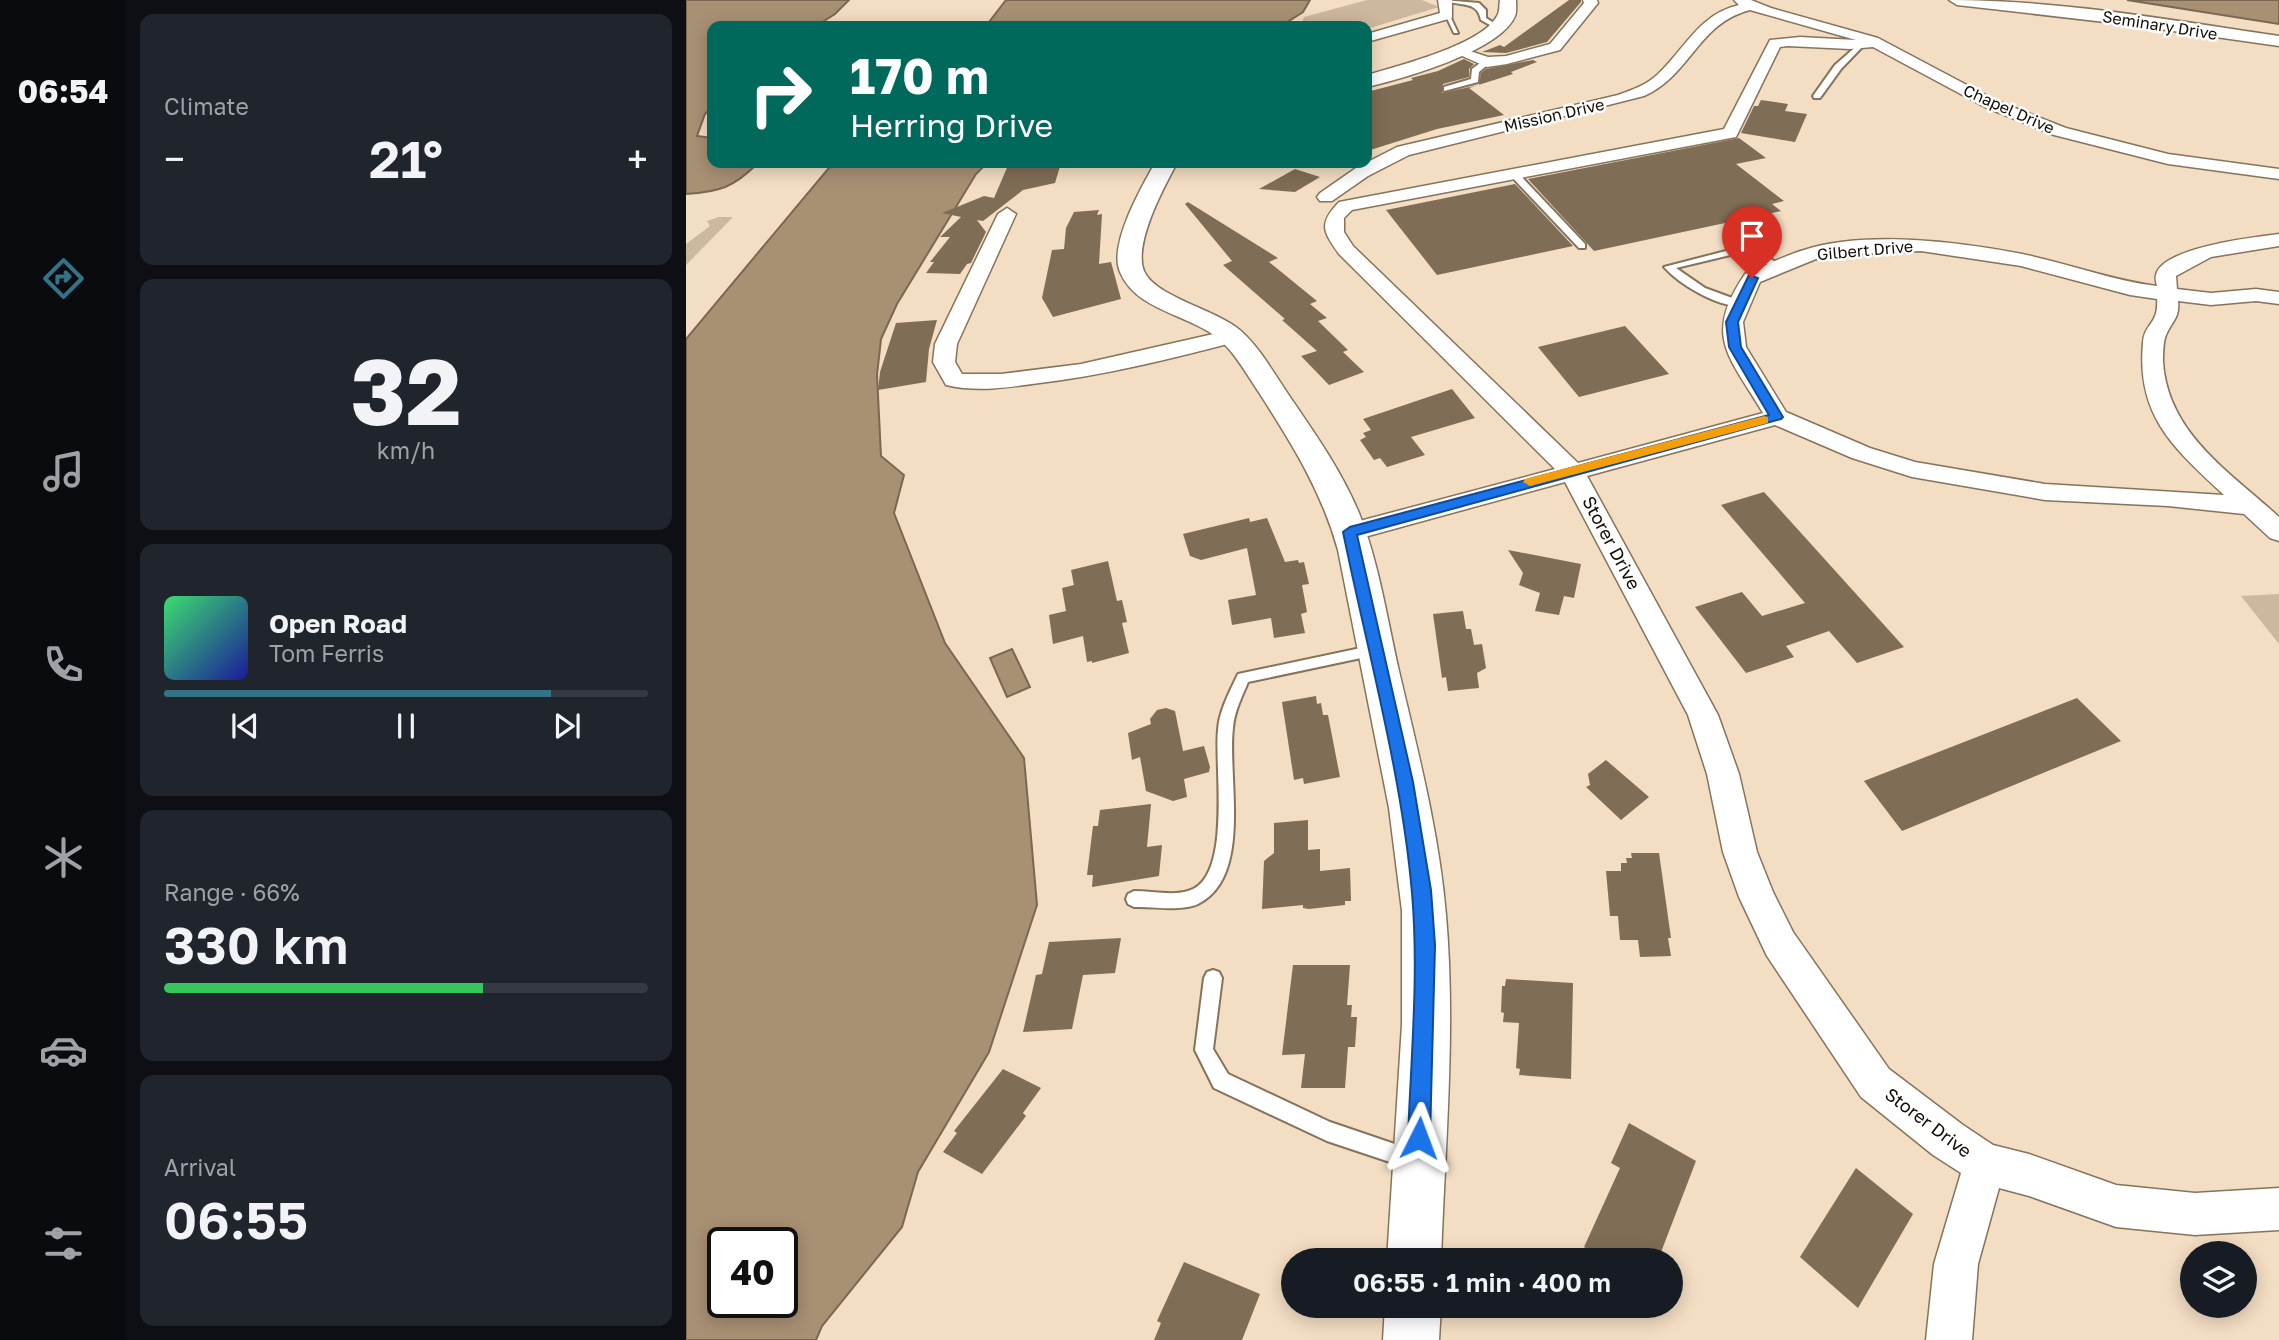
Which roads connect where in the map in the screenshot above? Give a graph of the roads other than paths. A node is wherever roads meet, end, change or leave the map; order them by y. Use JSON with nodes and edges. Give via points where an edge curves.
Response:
{"nodes":[{"id":1,"x":1508,"y":0,"type":"edge"},
{"id":2,"x":1590,"y":0,"type":"edge"},
{"id":3,"x":1957,"y":0,"type":"edge"},
{"id":4,"x":1746,"y":3,"type":"edge"},
{"id":5,"x":1446,"y":5,"type":"edge"},
{"id":6,"x":1499,"y":28,"type":"junction"},
{"id":7,"x":1456,"y":32,"type":"dead end"},
{"id":8,"x":1372,"y":36,"type":"edge"},
{"id":9,"x":1868,"y":43,"type":"junction"},
{"id":10,"x":2277,"y":43,"type":"edge"},
{"id":11,"x":1458,"y":51,"type":"junction"},
{"id":12,"x":1488,"y":62,"type":"junction"},
{"id":13,"x":1372,"y":79,"type":"edge"},
{"id":14,"x":1447,"y":89,"type":"dead end"},
{"id":15,"x":1817,"y":96,"type":"dead end"},
{"id":16,"x":1372,"y":167,"type":"edge"},
{"id":17,"x":1164,"y":168,"type":"edge"},
{"id":18,"x":1370,"y":168,"type":"edge"},
{"id":19,"x":1514,"y":174,"type":"junction"},
{"id":20,"x":2279,"y":174,"type":"edge"},
{"id":21,"x":1326,"y":197,"type":"dead end"},
{"id":22,"x":1007,"y":214,"type":"dead end"},
{"id":23,"x":2279,"y":240,"type":"edge"},
{"id":24,"x":1581,"y":246,"type":"dead end"},
{"id":25,"x":1777,"y":267,"type":"junction"},
{"id":26,"x":2169,"y":293,"type":"junction"},
{"id":27,"x":2279,"y":298,"type":"edge"},
{"id":28,"x":1740,"y":304,"type":"junction"},
{"id":29,"x":1231,"y":336,"type":"junction"},
{"id":30,"x":1777,"y":417,"type":"junction"},
{"id":31,"x":1572,"y":471,"type":"junction"},
{"id":32,"x":2249,"y":506,"type":"junction"},
{"id":33,"x":1350,"y":532,"type":"junction"},
{"id":34,"x":2279,"y":532,"type":"edge"},
{"id":35,"x":1376,"y":649,"type":"junction"},
{"id":36,"x":1134,"y":899,"type":"dead end"},
{"id":37,"x":1213,"y":978,"type":"dead end"},
{"id":38,"x":1418,"y":1161,"type":"junction"},
{"id":39,"x":1985,"y":1164,"type":"junction"},
{"id":40,"x":2279,"y":1209,"type":"edge"},
{"id":41,"x":1414,"y":1248,"type":"edge"},
{"id":42,"x":1412,"y":1318,"type":"edge"},
{"id":43,"x":1411,"y":1340,"type":"edge"},
{"id":44,"x":1949,"y":1340,"type":"edge"}],
"edges":[{"from":1,"to":6,"type":"street","via":[[1508,15]]},
{"from":2,"to":12,"type":"street","via":[[1555,47]]},
{"from":3,"to":10,"type":"street","name":"Seminary Drive"},
{"from":4,"to":9,"type":"street","name":"Chapel Drive","via":[[1770,14],[1837,28]]},
{"from":4,"to":16,"type":"street","name":"Mission Drive","via":[[1714,18],[1662,79],[1642,92],[1403,151]]},
{"from":5,"to":6,"type":"lane","via":[[1477,4],[1483,19]]},
{"from":5,"to":7,"type":"lane"},
{"from":5,"to":8,"type":"street"},
{"from":6,"to":11,"type":"street"},
{"from":9,"to":15,"type":"lane","via":[[1838,66]]},
{"from":9,"to":19,"type":"street","name":"Storer Drive","via":[[1793,39],[1775,43],[1730,133]]},
{"from":9,"to":20,"type":"street","name":"Chapel Drive","via":[[1990,104],[2060,132],[2171,158]]},
{"from":11,"to":12,"type":"street"},
{"from":11,"to":13,"type":"street"},
{"from":12,"to":14,"type":"lane","via":[[1475,71],[1475,80]]},
{"from":17,"to":29,"type":"street","via":[[1132,243],[1131,270],[1145,288],[1208,319]]},
{"from":18,"to":21,"type":"street","name":"Mission Drive"},
{"from":19,"to":24,"type":"lane"},
{"from":19,"to":31,"type":"street","name":"Storer Drive","via":[[1346,206],[1335,217],[1335,232],[1346,250]]},
{"from":22,"to":29,"type":"street","via":[[946,344],[944,362],[954,380],[976,384],[1079,373]]},
{"from":23,"to":26,"type":"street","via":[[2212,251],[2176,264],[2166,274]]},
{"from":25,"to":26,"type":"street","name":"Gilbert Drive","via":[[1837,249],[1921,245],[2022,260],[2130,289]]},
{"from":25,"to":28,"type":"street","name":"Gilbert Drive","via":[[1752,278]]},
{"from":25,"to":28,"type":"lane","via":[[1749,248],[1669,267],[1707,294]]},
{"from":26,"to":27,"type":"street","name":"Gilbert Drive","via":[[2211,299]]},
{"from":26,"to":32,"type":"street","via":[[2169,314],[2154,336],[2152,361],[2158,399],[2180,440]]},
{"from":28,"to":30,"type":"street","name":"Gilbert Drive","via":[[1732,322],[1735,347]]},
{"from":29,"to":33,"type":"street","via":[[1328,478]]},
{"from":30,"to":31,"type":"street"},
{"from":30,"to":32,"type":"street","via":[[1912,469],[2045,492]]},
{"from":31,"to":33,"type":"street"},
{"from":31,"to":39,"type":"street","name":"Storer Drive","via":[[1703,715],[1723,774],[1740,852],[1780,944],[1875,1083]]},
{"from":32,"to":34,"type":"street"},
{"from":33,"to":35,"type":"street"},
{"from":35,"to":36,"type":"lane","via":[[1243,678],[1225,726],[1227,840],[1216,880],[1195,898]]},
{"from":35,"to":38,"type":"street","via":[[1422,890],[1426,945]]},
{"from":37,"to":38,"type":"lane","via":[[1205,1050],[1221,1081],[1327,1131]]},
{"from":38,"to":41,"type":"street"},
{"from":39,"to":40,"type":"street","name":"Storer Drive","via":[[2116,1206],[2195,1214]]},
{"from":39,"to":44,"type":"street","via":[[1956,1264]]},
{"from":42,"to":43,"type":"street"}]}
